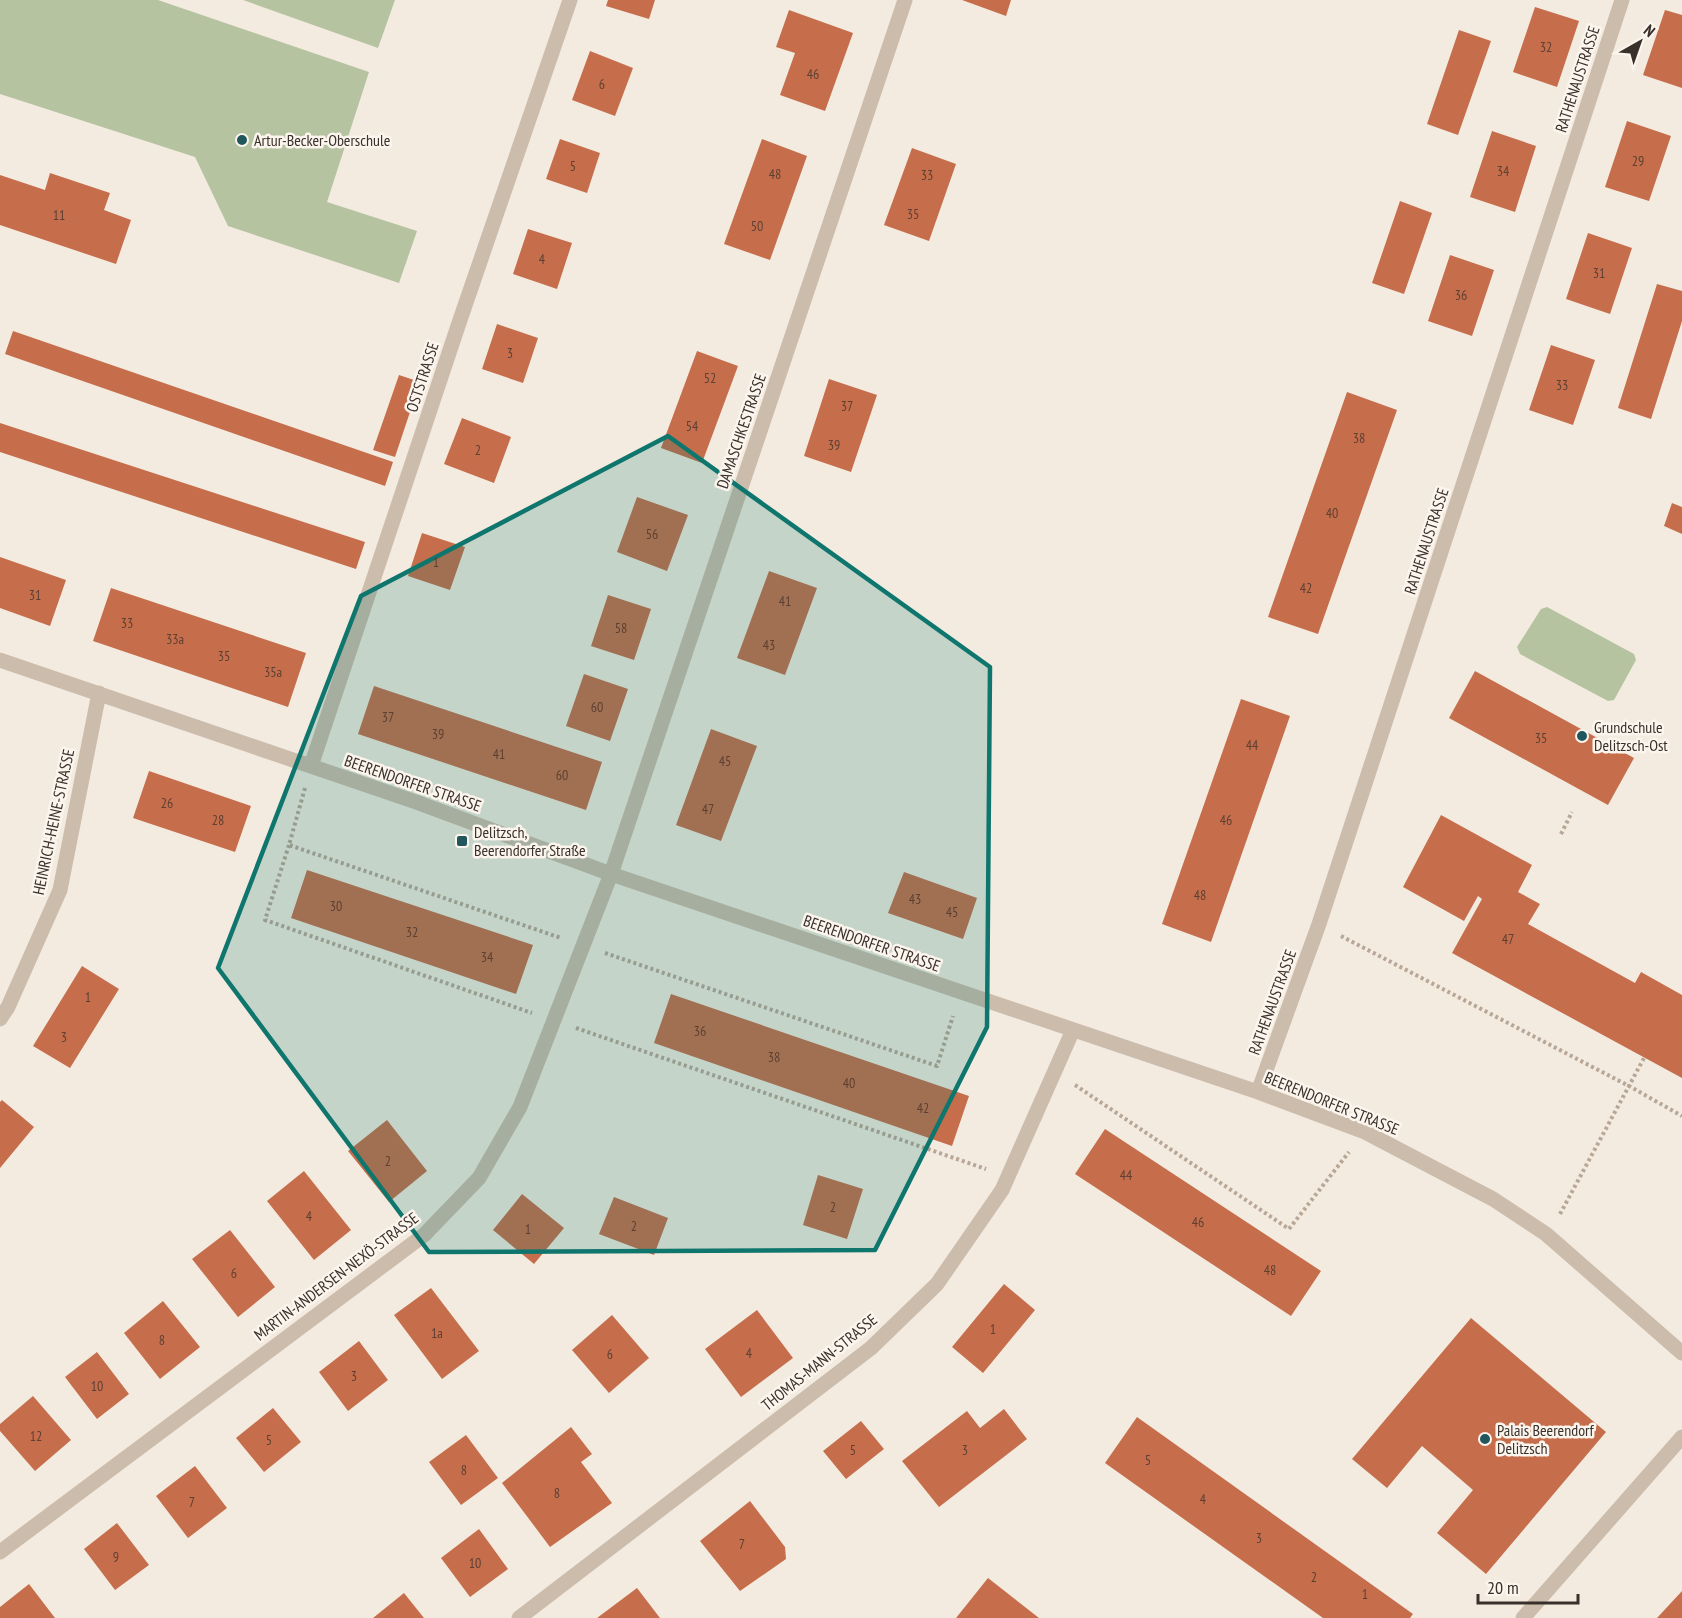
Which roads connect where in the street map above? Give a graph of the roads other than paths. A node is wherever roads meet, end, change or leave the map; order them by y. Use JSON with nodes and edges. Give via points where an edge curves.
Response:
{"nodes":[{"id":1,"x":570,"y":0,"type":"edge"},
{"id":2,"x":905,"y":0,"type":"edge"},
{"id":3,"x":1622,"y":0,"type":"edge"},
{"id":4,"x":0,"y":660,"type":"edge"},
{"id":5,"x":99,"y":693,"type":"junction"},
{"id":6,"x":311,"y":766,"type":"junction"},
{"id":7,"x":610,"y":873,"type":"junction"},
{"id":8,"x":0,"y":1019,"type":"edge"},
{"id":9,"x":1073,"y":1030,"type":"junction"},
{"id":10,"x":1258,"y":1092,"type":"junction"},
{"id":11,"x":1682,"y":1353,"type":"edge"},
{"id":12,"x":1682,"y":1437,"type":"edge"},
{"id":13,"x":0,"y":1552,"type":"edge"},
{"id":14,"x":519,"y":1618,"type":"edge"},
{"id":15,"x":1523,"y":1618,"type":"edge"}],
"edges":[{"from":1,"to":6,"type":"street","name":"OSTSTRASSE"},
{"from":2,"to":7,"type":"street","name":"DAMASCHKESTRASSE"},
{"from":3,"to":10,"type":"street","name":"RATHENAUSTRASSE","via":[[1319,924]]},
{"from":4,"to":5,"type":"street","name":"BEERENDORFER STRASSE"},
{"from":5,"to":6,"type":"street","name":"BEERENDORFER STRASSE"},
{"from":5,"to":8,"type":"street","name":"HEINRICH-HEINE-STRASSE","via":[[60,890]]},
{"from":6,"to":7,"type":"street","name":"BEERENDORFER STRASSE"},
{"from":7,"to":9,"type":"street","name":"BEERENDORFER STRASSE"},
{"from":7,"to":13,"type":"street","name":"MARTIN-ANDERSEN-NEXÖ-STRASSE","via":[[520,1107],[479,1178],[424,1235]]},
{"from":9,"to":10,"type":"street","name":"BEERENDORFER STRASSE"},
{"from":9,"to":14,"type":"street","name":"THOMAS-MANN-STRASSE","via":[[1002,1190],[937,1284],[871,1348]]},
{"from":10,"to":11,"type":"street","name":"BEERENDORFER STRASSE","via":[[1365,1132],[1493,1199],[1546,1234]]},
{"from":12,"to":15,"type":"street"}]}
